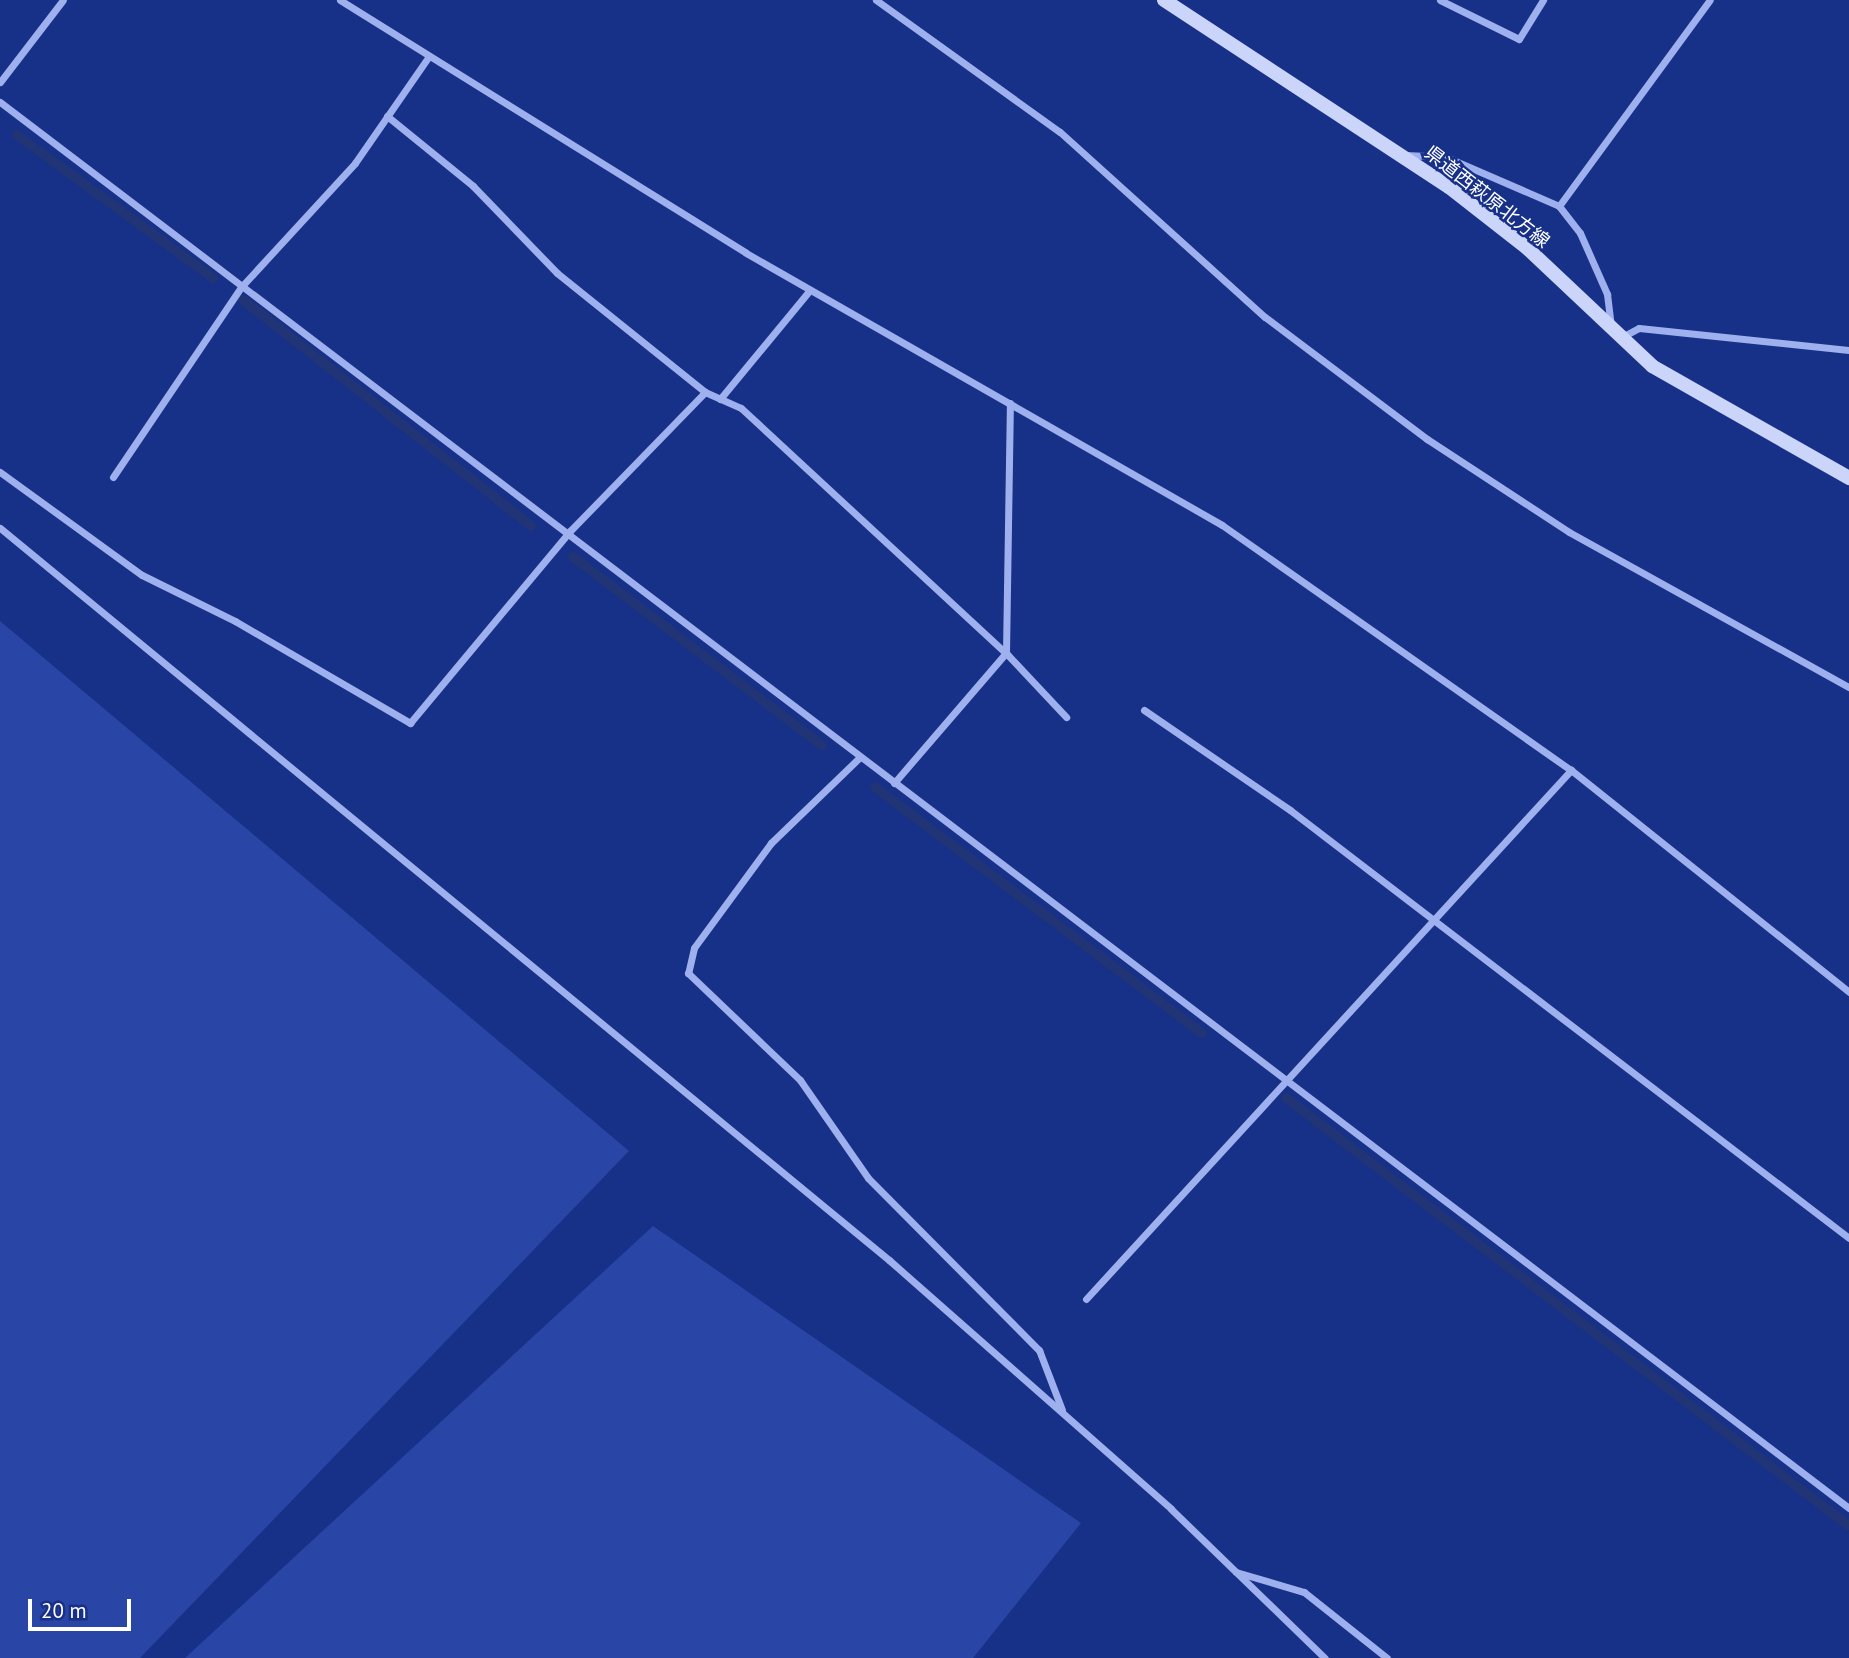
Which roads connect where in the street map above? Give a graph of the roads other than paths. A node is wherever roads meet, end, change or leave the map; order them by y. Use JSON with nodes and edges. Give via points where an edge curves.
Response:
{"nodes":[{"id":1,"x":64,"y":0,"type":"edge"},
{"id":2,"x":340,"y":0,"type":"edge"},
{"id":3,"x":876,"y":0,"type":"edge"},
{"id":4,"x":1164,"y":0,"type":"edge"},
{"id":5,"x":1440,"y":0,"type":"edge"},
{"id":6,"x":1543,"y":0,"type":"edge"},
{"id":7,"x":1710,"y":0,"type":"edge"},
{"id":8,"x":429,"y":56,"type":"junction"},
{"id":9,"x":0,"y":82,"type":"edge"},
{"id":10,"x":0,"y":102,"type":"edge"},
{"id":11,"x":387,"y":116,"type":"junction"},
{"id":12,"x":1400,"y":155,"type":"junction"},
{"id":13,"x":1559,"y":206,"type":"junction"},
{"id":14,"x":242,"y":286,"type":"junction"},
{"id":15,"x":810,"y":290,"type":"junction"},
{"id":16,"x":1615,"y":334,"type":"junction"},
{"id":17,"x":1849,"y":350,"type":"edge"},
{"id":18,"x":705,"y":392,"type":"junction"},
{"id":19,"x":720,"y":399,"type":"junction"},
{"id":20,"x":1010,"y":403,"type":"junction"},
{"id":21,"x":0,"y":472,"type":"edge"},
{"id":22,"x":113,"y":477,"type":"dead end"},
{"id":23,"x":1849,"y":478,"type":"edge"},
{"id":24,"x":0,"y":528,"type":"edge"},
{"id":25,"x":570,"y":531,"type":"junction"},
{"id":26,"x":1006,"y":653,"type":"junction"},
{"id":27,"x":1849,"y":687,"type":"edge"},
{"id":28,"x":1144,"y":710,"type":"dead end"},
{"id":29,"x":1066,"y":717,"type":"dead end"},
{"id":30,"x":860,"y":757,"type":"junction"},
{"id":31,"x":1571,"y":770,"type":"junction"},
{"id":32,"x":894,"y":783,"type":"junction"},
{"id":33,"x":1427,"y":920,"type":"junction"},
{"id":34,"x":1849,"y":992,"type":"edge"},
{"id":35,"x":1285,"y":1079,"type":"junction"},
{"id":36,"x":1849,"y":1238,"type":"edge"},
{"id":37,"x":1086,"y":1299,"type":"dead end"},
{"id":38,"x":1064,"y":1414,"type":"junction"},
{"id":39,"x":1849,"y":1508,"type":"edge"},
{"id":40,"x":1231,"y":1571,"type":"junction"},
{"id":41,"x":1325,"y":1658,"type":"edge"},
{"id":42,"x":1387,"y":1658,"type":"edge"}],
"edges":[{"from":1,"to":9,"type":"street"},
{"from":2,"to":8,"type":"street"},
{"from":3,"to":27,"type":"street","via":[[1060,132],[1265,317],[1427,439],[1570,532]]},
{"from":4,"to":12,"type":"main road","name":"県道西萩原北方線"},
{"from":5,"to":6,"type":"street","via":[[1519,39]]},
{"from":7,"to":13,"type":"street"},
{"from":8,"to":11,"type":"street"},
{"from":8,"to":15,"type":"street"},
{"from":10,"to":14,"type":"street"},
{"from":11,"to":14,"type":"street","via":[[355,163]]},
{"from":11,"to":18,"type":"street","via":[[473,186],[557,273]]},
{"from":12,"to":13,"type":"street","via":[[1446,157]]},
{"from":12,"to":16,"type":"main road","name":"県道西萩原北方線","via":[[1527,248]]},
{"from":13,"to":16,"type":"street","via":[[1580,233],[1607,294]]},
{"from":14,"to":22,"type":"street"},
{"from":14,"to":25,"type":"street"},
{"from":15,"to":19,"type":"street"},
{"from":15,"to":20,"type":"street"},
{"from":16,"to":17,"type":"street","via":[[1639,328]]},
{"from":16,"to":23,"type":"main road","name":"県道西萩原北方線","via":[[1726,412]]},
{"from":18,"to":19,"type":"street"},
{"from":18,"to":25,"type":"street"},
{"from":19,"to":26,"type":"street","via":[[741,408]]},
{"from":20,"to":26,"type":"street"},
{"from":20,"to":31,"type":"street","via":[[1222,525]]},
{"from":21,"to":25,"type":"street","via":[[142,575],[234,621],[410,723]]},
{"from":24,"to":38,"type":"street","via":[[889,1260]]},
{"from":25,"to":30,"type":"street"},
{"from":26,"to":29,"type":"street"},
{"from":26,"to":32,"type":"street"},
{"from":28,"to":33,"type":"street","via":[[1290,810]]},
{"from":30,"to":32,"type":"street"},
{"from":30,"to":38,"type":"street","via":[[771,843],[694,948],[688,973],[800,1080],[868,1178],[1039,1350]]},
{"from":31,"to":33,"type":"street"},
{"from":31,"to":34,"type":"street"},
{"from":32,"to":35,"type":"street"},
{"from":33,"to":35,"type":"street"},
{"from":33,"to":36,"type":"street"},
{"from":35,"to":37,"type":"street"},
{"from":35,"to":39,"type":"street"},
{"from":38,"to":40,"type":"street"},
{"from":40,"to":41,"type":"street"},
{"from":40,"to":42,"type":"street","via":[[1304,1592]]}]}
